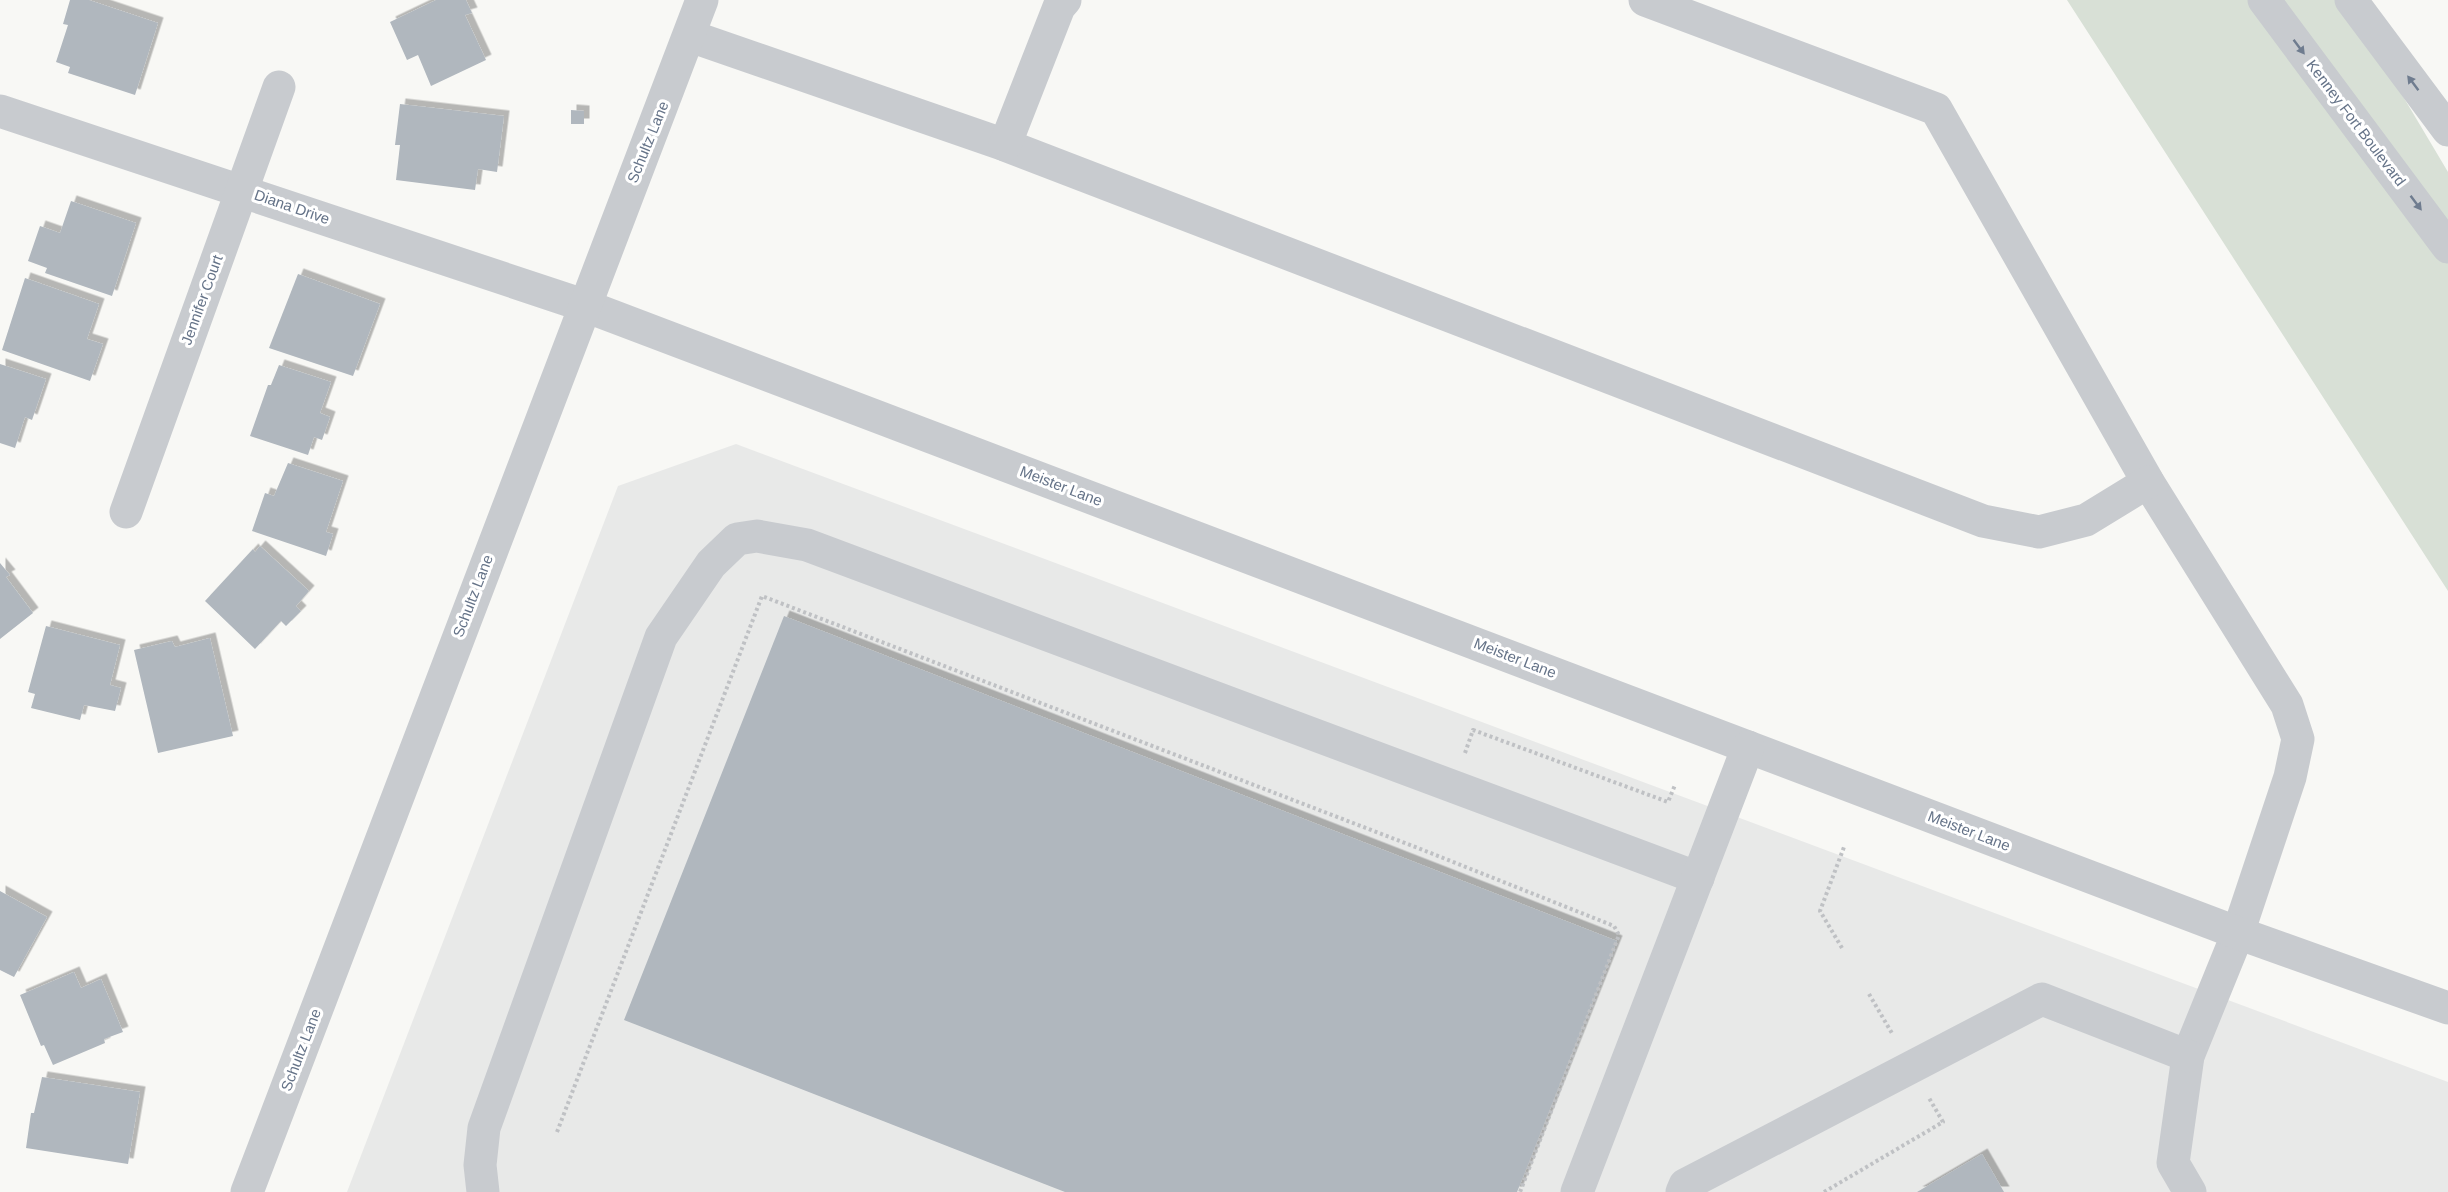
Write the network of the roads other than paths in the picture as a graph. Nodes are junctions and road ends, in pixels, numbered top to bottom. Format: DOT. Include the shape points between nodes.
graph roads {
  1 [pos="702,0"];
  2 [pos="1065,0"];
  3 [pos="1645,0"];
  4 [pos="2265,0"];
  5 [pos="2351,0"];
  6 [pos="690,36"];
  7 [pos="279,87"];
  8 [pos="0,111"];
  9 [pos="2448,130"];
  10 [pos="1005,145"];
  11 [pos="242,190"];
  12 [pos="2448,247"];
  13 [pos="584,305"];
  14 [pos="2148,482"];
  15 [pos="126,512"];
  16 [pos="1748,747"];
  17 [pos="1698,878"];
  18 [pos="2238,933"];
  19 [pos="2448,1008"];
  20 [pos="2188,1056"];
  21 [pos="247,1192"];
  22 [pos="483,1192"];
  23 [pos="1577,1192"];
  24 [pos="1682,1192"];
  25 [pos="2190,1192"];
  1 -- 6 [label="street, Schultz Lane"];
  2 -- 10 [label="street"];
  3 -- 14 [label="street" via="1936,109"];
  4 -- 12 [label="street, Kenney Fort Boulevard, one-way"];
  9 -- 5 [label="street, one-way"];
  6 -- 10 [label="street"];
  6 -- 13 [label="street, Schultz Lane"];
  7 -- 11 [label="street, Jennifer Court"];
  8 -- 11 [label="street, Diana Drive"];
  10 -- 14 [label="street" via="1983,521 2039,532 2086,520"];
  11 -- 13 [label="street, Diana Drive"];
  11 -- 15 [label="street, Jennifer Court"];
  13 -- 16 [label="street, Meister Lane"];
  13 -- 21 [label="street, Schultz Lane"];
  14 -- 18 [label="street" via="2287,705 2298,739 2290,777"];
  16 -- 17 [label="street"];
  16 -- 18 [label="street, Meister Lane"];
  17 -- 22 [label="street" via="807,545 757,536 737,539 711,564 661,637 484,1128 480,1166"];
  17 -- 23 [label="street"];
  18 -- 19 [label="street, Meister Lane"];
  18 -- 20 [label="street"];
  20 -- 24 [label="street" via="2042,999 1684,1185"];
  20 -- 25 [label="street" via="2173,1163"];
}
